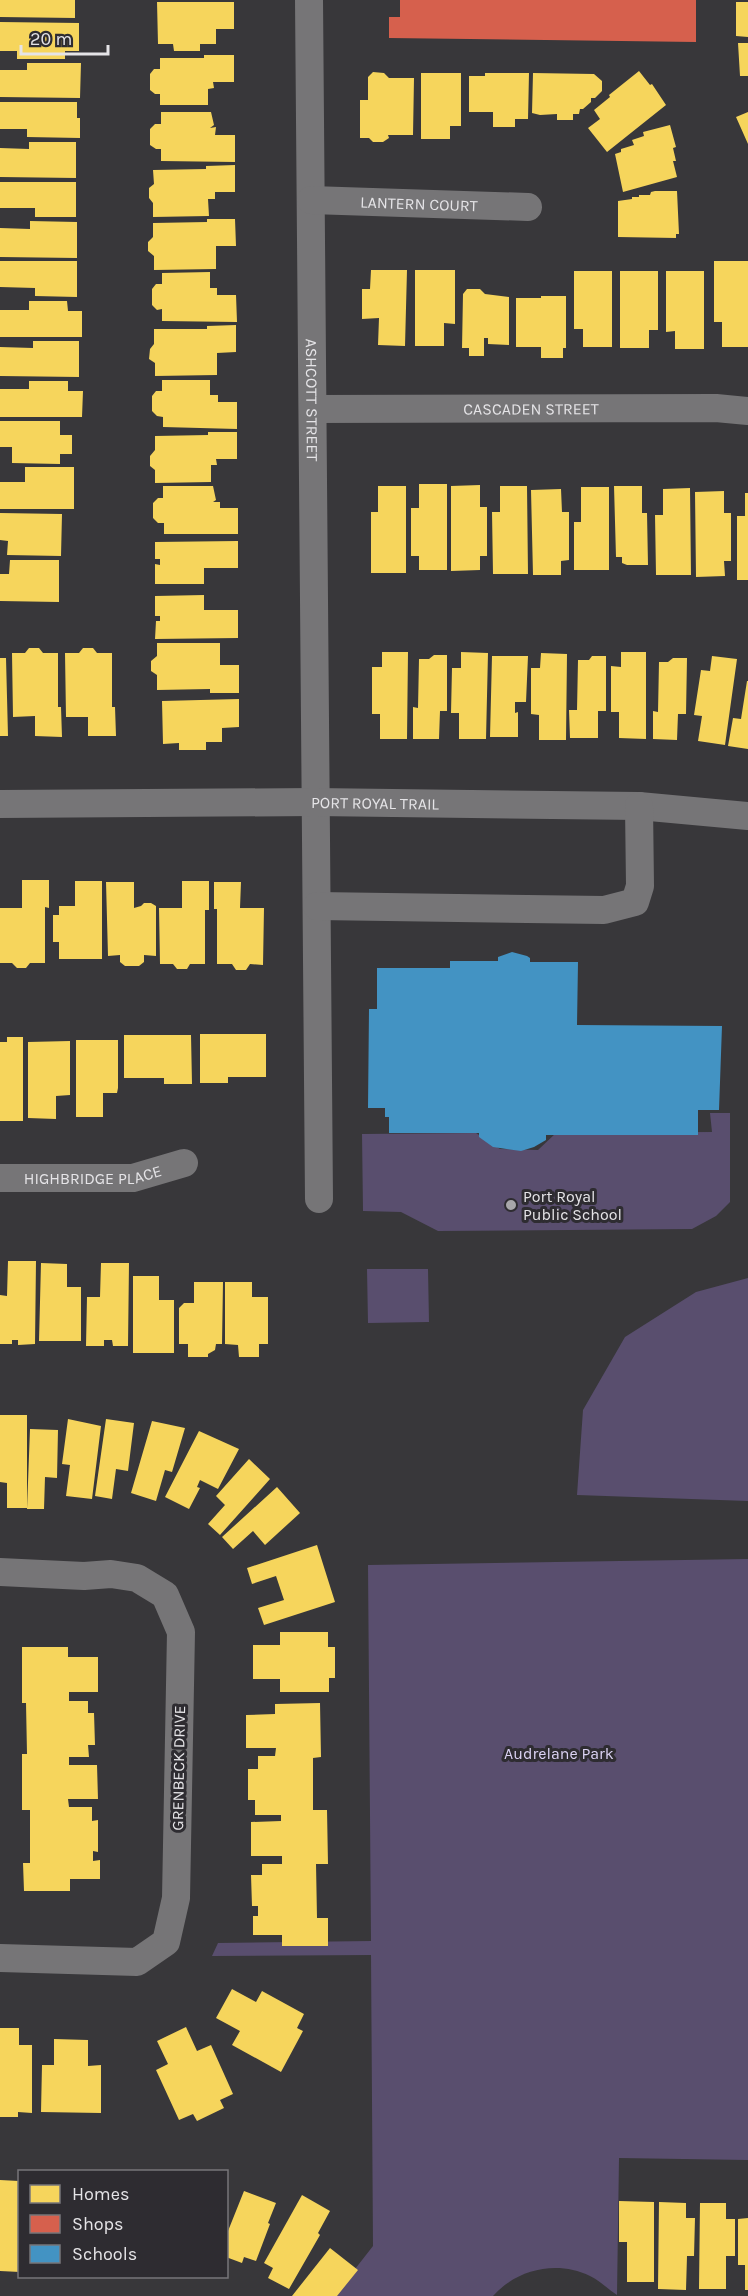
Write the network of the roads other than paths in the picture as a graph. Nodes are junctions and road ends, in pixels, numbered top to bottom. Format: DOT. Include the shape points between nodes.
graph roads {
  1 [pos="309,0"];
  2 [pos="311,200"];
  3 [pos="528,207"];
  4 [pos="313,409"];
  5 [pos="748,411"];
  6 [pos="315,802"];
  7 [pos="0,804"];
  8 [pos="639,806"];
  9 [pos="748,816"];
  10 [pos="317,906"];
  11 [pos="184,1163"];
  12 [pos="0,1178"];
  13 [pos="319,1199"];
  14 [pos="0,1572"];
  15 [pos="0,1958"];
  1 -- 2 [label="street, ASHCOTT STREET"];
  2 -- 3 [label="street, LANTERN COURT"];
  2 -- 4 [label="street, ASHCOTT STREET"];
  4 -- 5 [label="street, CASCADEN STREET"];
  4 -- 6 [label="street, ASHCOTT STREET"];
  6 -- 7 [label="street, PORT ROYAL TRAIL"];
  6 -- 8 [label="street, PORT ROYAL TRAIL"];
  6 -- 10 [label="street, ASHCOTT STREET"];
  8 -- 9 [label="street, PORT ROYAL TRAIL"];
  8 -- 10 [label="street" via="640,886 635,902 604,910"];
  10 -- 13 [label="street, ASHCOTT STREET"];
  11 -- 12 [label="street, HIGHBRIDGE PLACE" via="133,1178"];
  14 -- 15 [label="street, GRENBECK DRIVE" via="137,1578 165,1595 181,1632 176,1898 166,1942 137,1962"];
}
